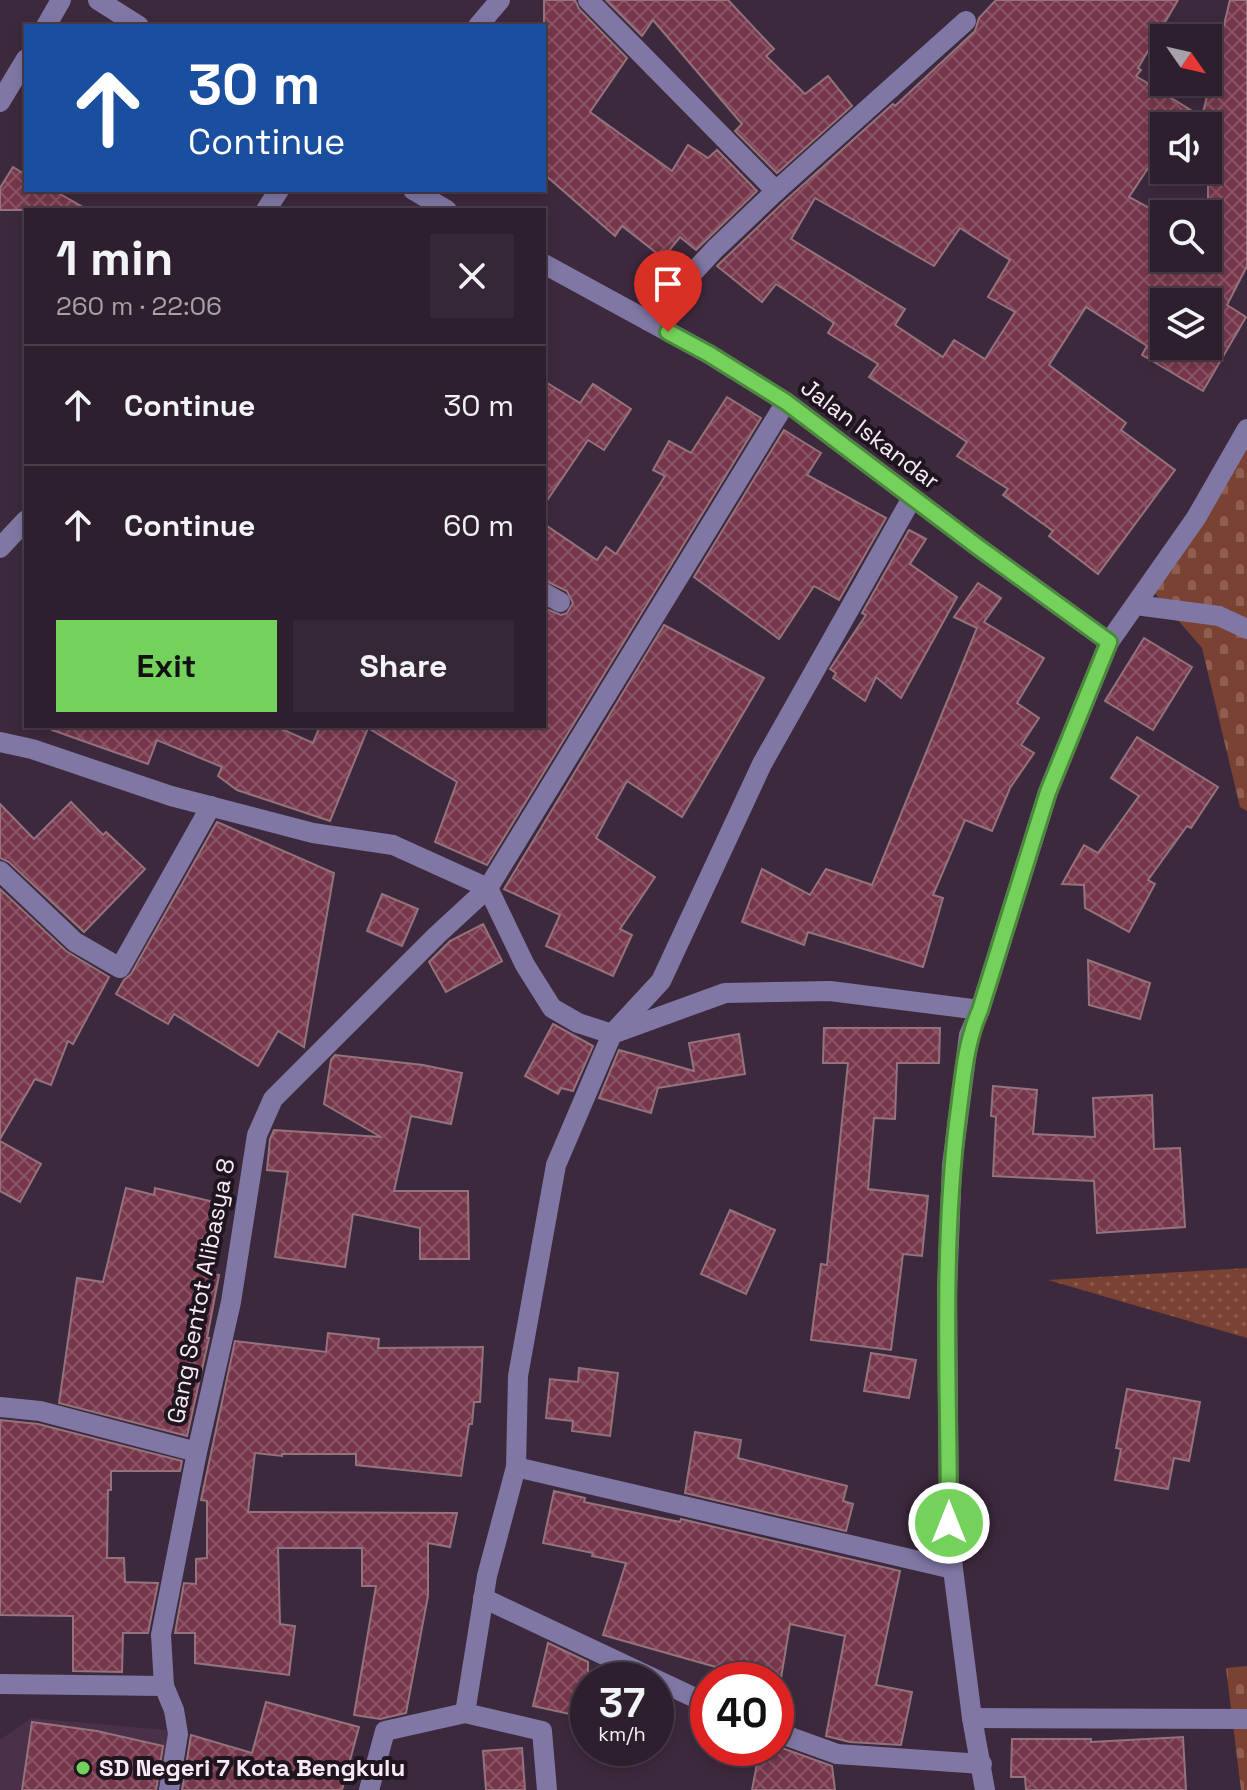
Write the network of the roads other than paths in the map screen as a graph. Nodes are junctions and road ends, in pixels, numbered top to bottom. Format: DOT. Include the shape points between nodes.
graph roads {
  1 [pos="61,0"];
  2 [pos="98,0"];
  3 [pos="500,0"];
  4 [pos="588,0"];
  5 [pos="966,21"];
  6 [pos="47,24"];
  7 [pos="136,24"];
  8 [pos="480,24"];
  9 [pos="24,62"];
  10 [pos="0,102"];
  11 [pos="776,191"];
  12 [pos="416,192"];
  13 [pos="444,208"];
  14 [pos="546,265"];
  15 [pos="648,321"];
  16 [pos="786,402"];
  17 [pos="1247,429"];
  18 [pos="912,498"];
  19 [pos="24,522"];
  20 [pos="0,548"];
  21 [pos="1136,605"];
  22 [pos="1247,629"];
  23 [pos="1109,642"];
  24 [pos="0,742"];
  25 [pos="211,806"];
  26 [pos="0,871"];
  27 [pos="488,888"];
  28 [pos="980,1010"];
  29 [pos="612,1034"];
  30 [pos="0,1407"];
  31 [pos="197,1452"];
  32 [pos="516,1467"];
  33 [pos="953,1569"];
  34 [pos="483,1598"];
  35 [pos="0,1684"];
  36 [pos="164,1686"];
  37 [pos="690,1696"];
  38 [pos="465,1713"];
  39 [pos="972,1718"];
  40 [pos="1247,1719"];
  41 [pos="794,1738"];
  42 [pos="982,1764"];
  43 [pos="169,1790"];
  44 [pos="369,1790"];
  45 [pos="547,1790"];
  46 [pos="985,1790"];
  1 -- 6 [label="street"];
  2 -- 7 [label="street"];
  3 -- 8 [label="street"];
  4 -- 11 [label="street"];
  5 -- 11 [label="street"];
  9 -- 10 [label="street"];
  11 -- 15 [label="street"];
  12 -- 13 [label="street"];
  14 -- 15 [label="street, Jalan Iskandar"];
  15 -- 16 [label="street, Jalan Iskandar"];
  16 -- 18 [label="street, Jalan Iskandar"];
  16 -- 27 [label="street, Gang Sentot Alibasya 8"];
  17 -- 21 [label="street" via="1196,518"];
  18 -- 23 [label="street, Jalan Iskandar"];
  18 -- 29 [label="street" via="762,764 661,981"];
  19 -- 20 [label="street"];
  21 -- 22 [label="street" via="1219,616"];
  21 -- 23 [label="street"];
  23 -- 28 [label="street" via="1048,792"];
  24 -- 25 [label="street"];
  25 -- 26 [label="street" via="120,968 75,942"];
  25 -- 27 [label="street" via="313,833 393,845"];
  27 -- 29 [label="street" via="552,1008"];
  27 -- 31 [label="street, Gang Sentot Alibasya 8" via="306,1065 265,1113"];
  28 -- 29 [label="street" via="830,991 725,993"];
  28 -- 33 [label="street" via="969,1035 952,1165 947,1291"];
  29 -- 32 [label="street" via="556,1165 518,1376"];
  30 -- 31 [label="street" via="40,1411"];
  31 -- 36 [label="street, Gang Sentot Alibasya 8" via="161,1635"];
  32 -- 33 [label="street"];
  32 -- 34 [label="street"];
  33 -- 39 [label="street"];
  34 -- 37 [label="street"];
  34 -- 38 [label="street"];
  35 -- 36 [label="street"];
  36 -- 43 [label="street, Gang Sentot Alibasya 8" via="178,1734"];
  38 -- 44 [label="street" via="385,1731"];
  38 -- 45 [label="street" via="542,1731"];
  39 -- 40 [label="street"];
  39 -- 42 [label="street"];
  41 -- 42 [label="street" via="837,1754"];
  42 -- 46 [label="street"];
}
